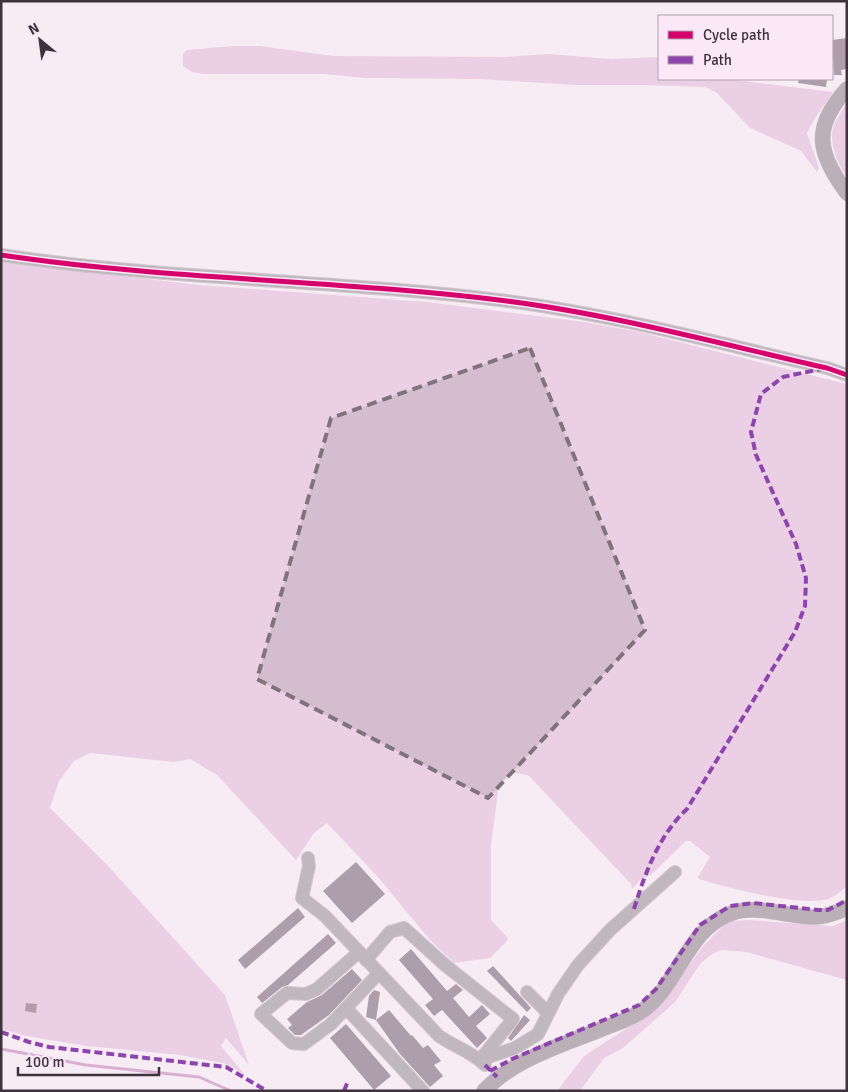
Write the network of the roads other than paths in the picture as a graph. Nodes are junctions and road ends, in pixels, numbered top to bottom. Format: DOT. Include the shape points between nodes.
graph roads {
  1 [pos="845,90"];
  2 [pos="847,193"];
  3 [pos="1,255"];
  4 [pos="847,375"];
  5 [pos="308,858"];
  6 [pos="675,872"];
  7 [pos="847,908"];
  8 [pos="363,956"];
  9 [pos="379,973"];
  10 [pos="527,992"];
  11 [pos="346,1008"];
  12 [pos="548,1013"];
  13 [pos="483,1063"];
  14 [pos="423,1091"];
  15 [pos="484,1091"];
  1 -- 2 [label="main road" via="825,118 821,136 827,160"];
  3 -- 4 [label="lane" via="507,302 630,323"];
  5 -- 8 [label="lane" via="302,898"];
  6 -- 12 [label="lane" via="610,930 578,965"];
  7 -- 15 [label="main road" via="830,916 757,910 734,912 717,920 702,930 663,991 644,1010 528,1059 497,1077"];
  8 -- 9 [label="lane"];
  8 -- 11 [label="lane" via="317,989 306,994 288,993 261,1014 292,1043 304,1044"];
  8 -- 13 [label="lane" via="390,932 404,928 513,1019"];
  9 -- 11 [label="lane"];
  9 -- 13 [label="lane" via="439,1036"];
  10 -- 12 [label="lane"];
  11 -- 14 [label="lane"];
  12 -- 13 [label="lane" via="538,1034"];
}
